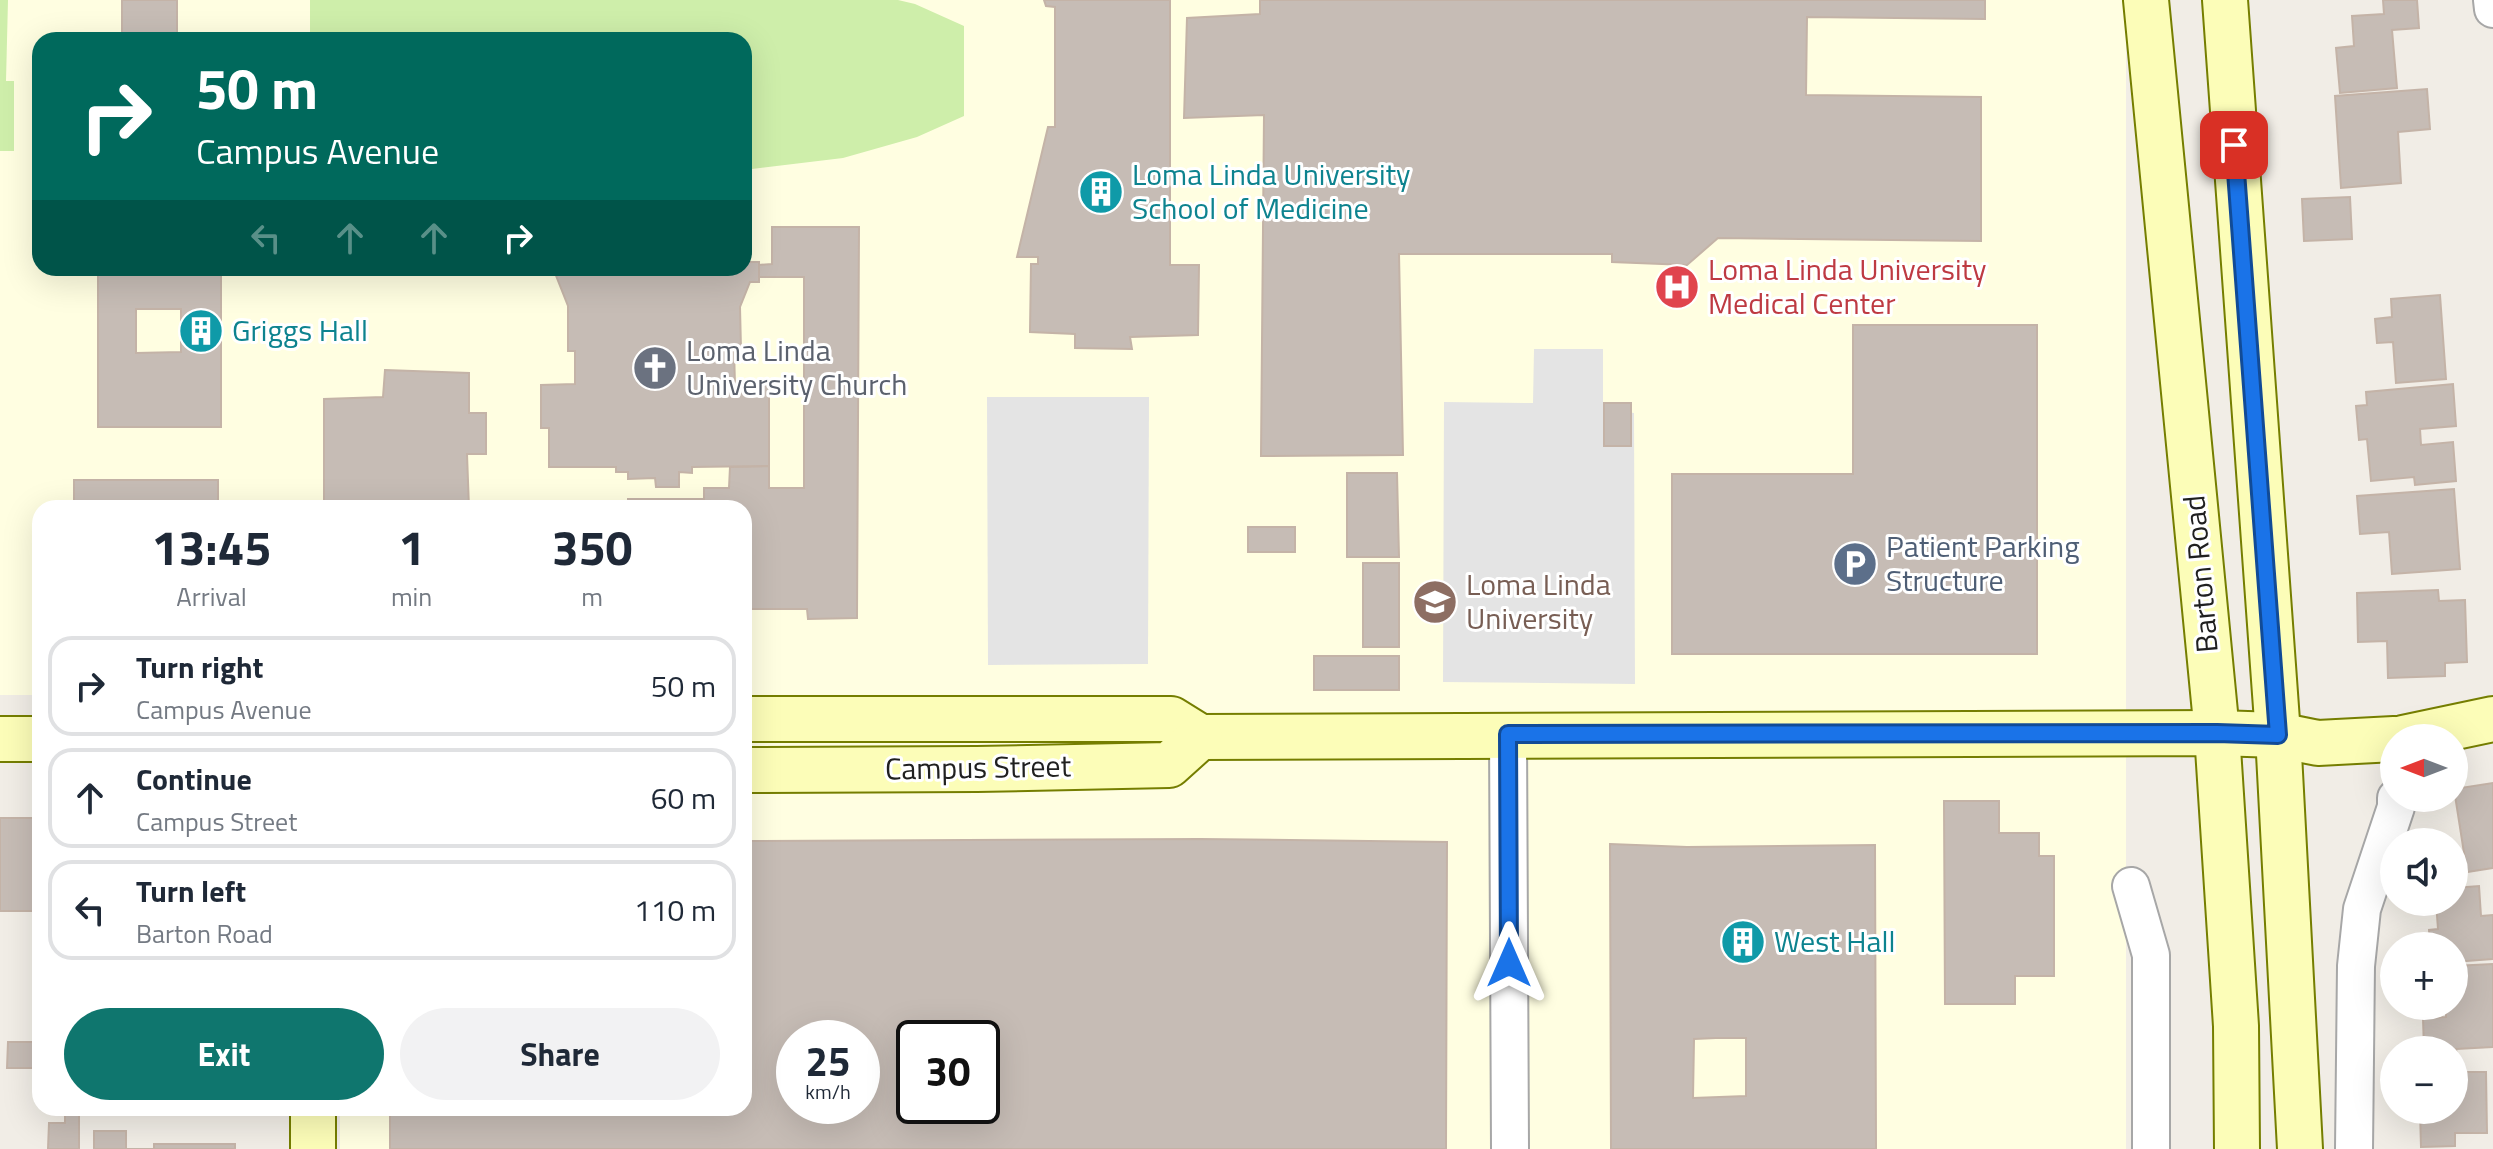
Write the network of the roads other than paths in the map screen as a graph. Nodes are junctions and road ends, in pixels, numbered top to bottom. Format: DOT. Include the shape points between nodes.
graph roads {
  1 [pos="2146,0"];
  2 [pos="2225,0"];
  3 [pos="2492,0"];
  4 [pos="2493,9"];
  5 [pos="752,719"];
  6 [pos="2493,719"];
  7 [pos="2468,724"];
  8 [pos="2217,733"];
  9 [pos="1508,734"];
  10 [pos="2278,735"];
  11 [pos="1200,737"];
  12 [pos="0,739"];
  13 [pos="32,739"];
  14 [pos="2380,740"];
  15 [pos="752,770"];
  16 [pos="2394,812"];
  17 [pos="2131,886"];
  18 [pos="313,1116"];
  19 [pos="313,1149"];
  20 [pos="1510,1149"];
  21 [pos="2151,1149"];
  22 [pos="2237,1149"];
  23 [pos="2300,1149"];
  24 [pos="2354,1149"];
  1 -- 8 [label="street, Barton Road"];
  2 -- 10 [label="street"];
  3 -- 4 [label="street"];
  5 -- 11 [label="street, Campus Street" via="1171,719"];
  6 -- 7 [label="street"];
  8 -- 9 [label="street, Campus Street"];
  8 -- 10 [label="street"];
  8 -- 22 [label="street, Barton Road" via="2236,1026"];
  9 -- 11 [label="street, Campus Street"];
  9 -- 20 [label="street"];
  10 -- 14 [label="street" via="2318,743"];
  10 -- 23 [label="street"];
  11 -- 15 [label="street, Campus Street" via="1169,765"];
  12 -- 13 [label="street"];
  16 -- 24 [label="street" via="2362,909 2356,966"];
  17 -- 21 [label="street" via="2151,955"];
  18 -- 19 [label="street"];
}
